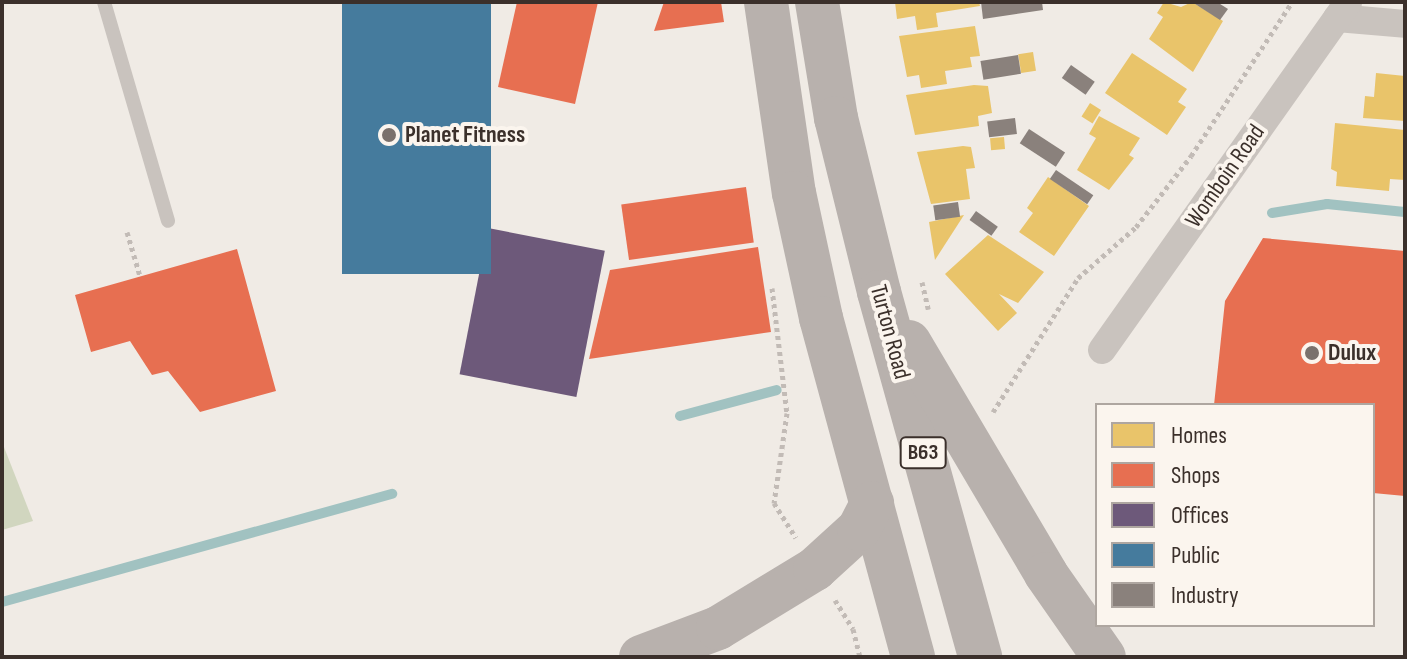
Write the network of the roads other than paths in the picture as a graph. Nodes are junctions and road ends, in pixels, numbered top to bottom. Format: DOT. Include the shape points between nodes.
graph roads {
  1 [pos="104,2"];
  2 [pos="766,2"];
  3 [pos="817,2"];
  4 [pos="1342,10"];
  5 [pos="1405,24"];
  6 [pos="168,221"];
  7 [pos="879,292"];
  8 [pos="1102,350"];
  9 [pos="872,503"];
  10 [pos="641,657"];
  11 [pos="913,657"];
  12 [pos="980,657"];
  13 [pos="1104,657"];
  1 -- 6 [label="lane"];
  2 -- 9 [label="main road, B63" via="794,193"];
  3 -- 7 [label="main road, Turton Road / B63" via="836,118"];
  4 -- 5 [label="street"];
  4 -- 8 [label="street, Womboin Road"];
  7 -- 12 [label="main road, Turton Road / B63"];
  7 -- 13 [label="main road" via="1046,574"];
  9 -- 10 [label="main road" via="859,529 815,569 718,628"];
  9 -- 11 [label="main road, B63"];
}
